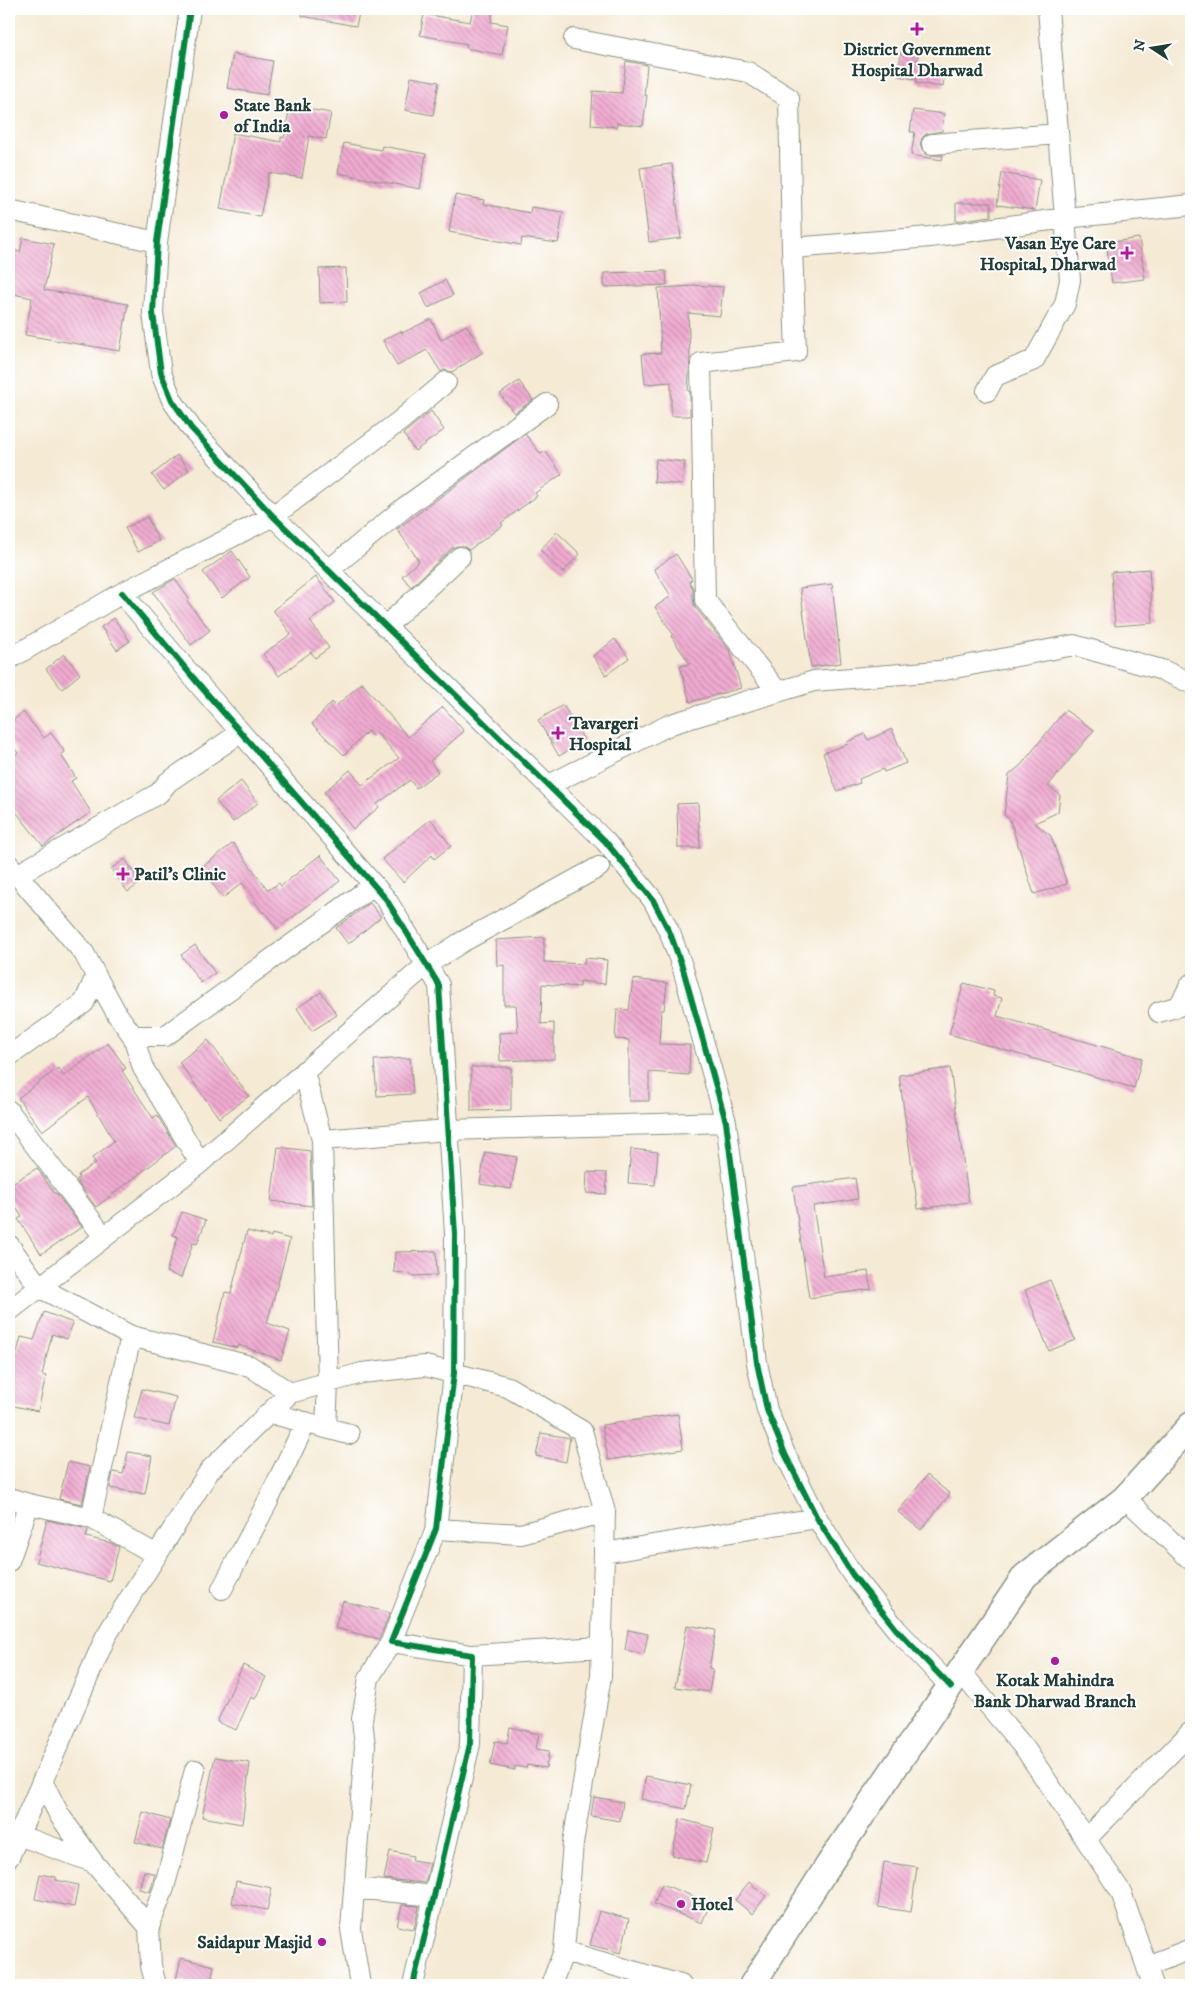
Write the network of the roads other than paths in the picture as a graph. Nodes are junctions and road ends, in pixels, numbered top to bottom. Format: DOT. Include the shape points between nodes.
graph roads {
  1 [pos="190,9"];
  2 [pos="1048,9"];
  3 [pos="574,39"];
  4 [pos="1058,134"];
  5 [pos="932,144"];
  6 [pos="1191,205"];
  7 [pos="9,210"];
  8 [pos="1065,218"];
  9 [pos="158,242"];
  10 [pos="792,248"];
  11 [pos="446,382"];
  12 [pos="987,391"];
  13 [pos="547,404"];
  14 [pos="273,516"];
  15 [pos="460,558"];
  16 [pos="330,569"];
  17 [pos="122,593"];
  18 [pos="385,626"];
  19 [pos="9,659"];
  20 [pos="1191,683"];
  21 [pos="778,692"];
  22 [pos="240,733"];
  23 [pos="549,786"];
  24 [pos="599,867"];
  25 [pos="13,870"];
  26 [pos="374,884"];
  27 [pos="426,965"];
  28 [pos="96,976"];
  29 [pos="1191,984"];
  30 [pos="1160,1012"];
  31 [pos="132,1036"];
  32 [pos="9,1056"];
  33 [pos="304,1071"];
  34 [pos="9,1111"];
  35 [pos="726,1122"];
  36 [pos="448,1130"];
  37 [pos="322,1140"];
  38 [pos="200,1163"];
  39 [pos="104,1237"];
  40 [pos="9,1245"];
  41 [pos="39,1287"];
  42 [pos="9,1311"];
  43 [pos="131,1336"];
  44 [pos="454,1374"];
  45 [pos="328,1383"];
  46 [pos="290,1394"];
  47 [pos="270,1413"];
  48 [pos="306,1422"];
  49 [pos="1191,1425"];
  50 [pos="326,1428"];
  51 [pos="349,1434"];
  52 [pos="9,1498"];
  53 [pos="1124,1498"];
  54 [pos="28,1504"];
  55 [pos="605,1512"];
  56 [pos="91,1518"];
  57 [pos="817,1518"];
  58 [pos="436,1529"];
  59 [pos="604,1553"];
  60 [pos="156,1555"];
  61 [pos="1191,1560"];
  62 [pos="9,1561"];
  63 [pos="222,1589"];
  64 [pos="391,1642"];
  65 [pos="601,1647"];
  66 [pos="472,1655"];
  67 [pos="956,1679"];
  68 [pos="1191,1732"];
  69 [pos="195,1770"];
  70 [pos="42,1781"];
  71 [pos="18,1835"];
  72 [pos="1086,1839"];
  73 [pos="9,1857"];
  74 [pos="93,1862"];
  75 [pos="354,1888"];
  76 [pos="434,1896"];
  77 [pos="149,1927"];
  78 [pos="1191,1949"];
  79 [pos="564,1951"];
  80 [pos="1147,1966"];
  81 [pos="156,1985"];
  82 [pos="360,1985"];
  83 [pos="413,1985"];
  84 [pos="551,1985"];
  85 [pos="681,1985"];
  86 [pos="752,1985"];
  87 [pos="1154,1985"];
  1 -- 9 [label="street"];
  2 -- 4 [label="street"];
  3 -- 10 [label="street" via="748,72 789,98"];
  4 -- 5 [label="street"];
  4 -- 8 [label="street"];
  6 -- 8 [label="street"];
  7 -- 9 [label="street"];
  8 -- 10 [label="street" via="930,237"];
  8 -- 12 [label="street" via="1070,280 1065,304 1034,360 995,376"];
  9 -- 14 [label="street" via="153,314 161,373 172,400 191,428"];
  10 -- 21 [label="street" via="796,352 701,363 705,600"];
  11 -- 14 [label="street"];
  13 -- 16 [label="street" via="405,507"];
  14 -- 16 [label="street"];
  14 -- 17 [label="street"];
  15 -- 18 [label="street"];
  16 -- 18 [label="street"];
  17 -- 19 [label="street"];
  17 -- 22 [label="street"];
  18 -- 23 [label="street"];
  20 -- 21 [label="street" via="1162,670 1074,645 939,671 814,681"];
  21 -- 23 [label="street" via="671,724"];
  22 -- 25 [label="street" via="168,782 159,793"];
  22 -- 26 [label="street"];
  23 -- 35 [label="street" via="605,841 653,900 683,969"];
  24 -- 27 [label="street"];
  25 -- 28 [label="street" via="84,953"];
  26 -- 27 [label="street"];
  26 -- 31 [label="street" via="165,1036"];
  27 -- 33 [label="street"];
  27 -- 36 [label="street" via="439,985"];
  28 -- 31 [label="street"];
  28 -- 32 [label="street" via="84,1003"];
  29 -- 30 [label="street" via="1179,1006"];
  31 -- 38 [label="street" via="143,1068"];
  33 -- 37 [label="street"];
  33 -- 38 [label="street"];
  34 -- 39 [label="street"];
  35 -- 36 [label="street"];
  35 -- 57 [label="street" via="757,1363 767,1410"];
  36 -- 37 [label="street"];
  36 -- 44 [label="street" via="455,1234"];
  37 -- 45 [label="street"];
  38 -- 39 [label="street"];
  39 -- 41 [label="street"];
  40 -- 41 [label="street"];
  41 -- 42 [label="street"];
  41 -- 43 [label="street"];
  43 -- 46 [label="street" via="250,1366"];
  43 -- 56 [label="street"];
  44 -- 45 [label="street" via="426,1366 362,1373"];
  44 -- 55 [label="street" via="508,1387 582,1431"];
  44 -- 58 [label="street"];
  45 -- 46 [label="street"];
  45 -- 50 [label="street"];
  46 -- 47 [label="street"];
  47 -- 48 [label="street"];
  47 -- 60 [label="street" via="210,1470"];
  48 -- 50 [label="street"];
  48 -- 63 [label="street"];
  49 -- 53 [label="main road"];
  50 -- 51 [label="street"];
  52 -- 54 [label="street"];
  53 -- 61 [label="street"];
  53 -- 67 [label="main road" via="1025,1576"];
  54 -- 56 [label="street"];
  54 -- 62 [label="street"];
  55 -- 58 [label="street" via="522,1534"];
  55 -- 59 [label="street"];
  56 -- 60 [label="street"];
  57 -- 59 [label="street"];
  57 -- 67 [label="street" via="852,1574 897,1630"];
  58 -- 64 [label="street"];
  59 -- 65 [label="street"];
  60 -- 70 [label="street" via="106,1636"];
  64 -- 66 [label="street"];
  64 -- 75 [label="street" via="369,1678 362,1719 365,1746"];
  65 -- 66 [label="street"];
  65 -- 79 [label="street" via="601,1676 573,1843"];
  66 -- 76 [label="street" via="470,1744"];
  67 -- 72 [label="street" via="1026,1750"];
  67 -- 86 [label="main road" via="829,1864"];
  68 -- 72 [label="street"];
  69 -- 77 [label="street" via="164,1888"];
  70 -- 71 [label="street"];
  70 -- 74 [label="street" via="60,1816"];
  71 -- 73 [label="street"];
  71 -- 74 [label="street"];
  72 -- 80 [label="street" via="1121,1892"];
  74 -- 77 [label="street"];
  75 -- 76 [label="street"];
  75 -- 82 [label="street" via="351,1929"];
  76 -- 83 [label="street"];
  77 -- 81 [label="street" via="151,1966"];
  78 -- 80 [label="street"];
  79 -- 84 [label="street"];
  79 -- 85 [label="street"];
  80 -- 87 [label="street"];
}
